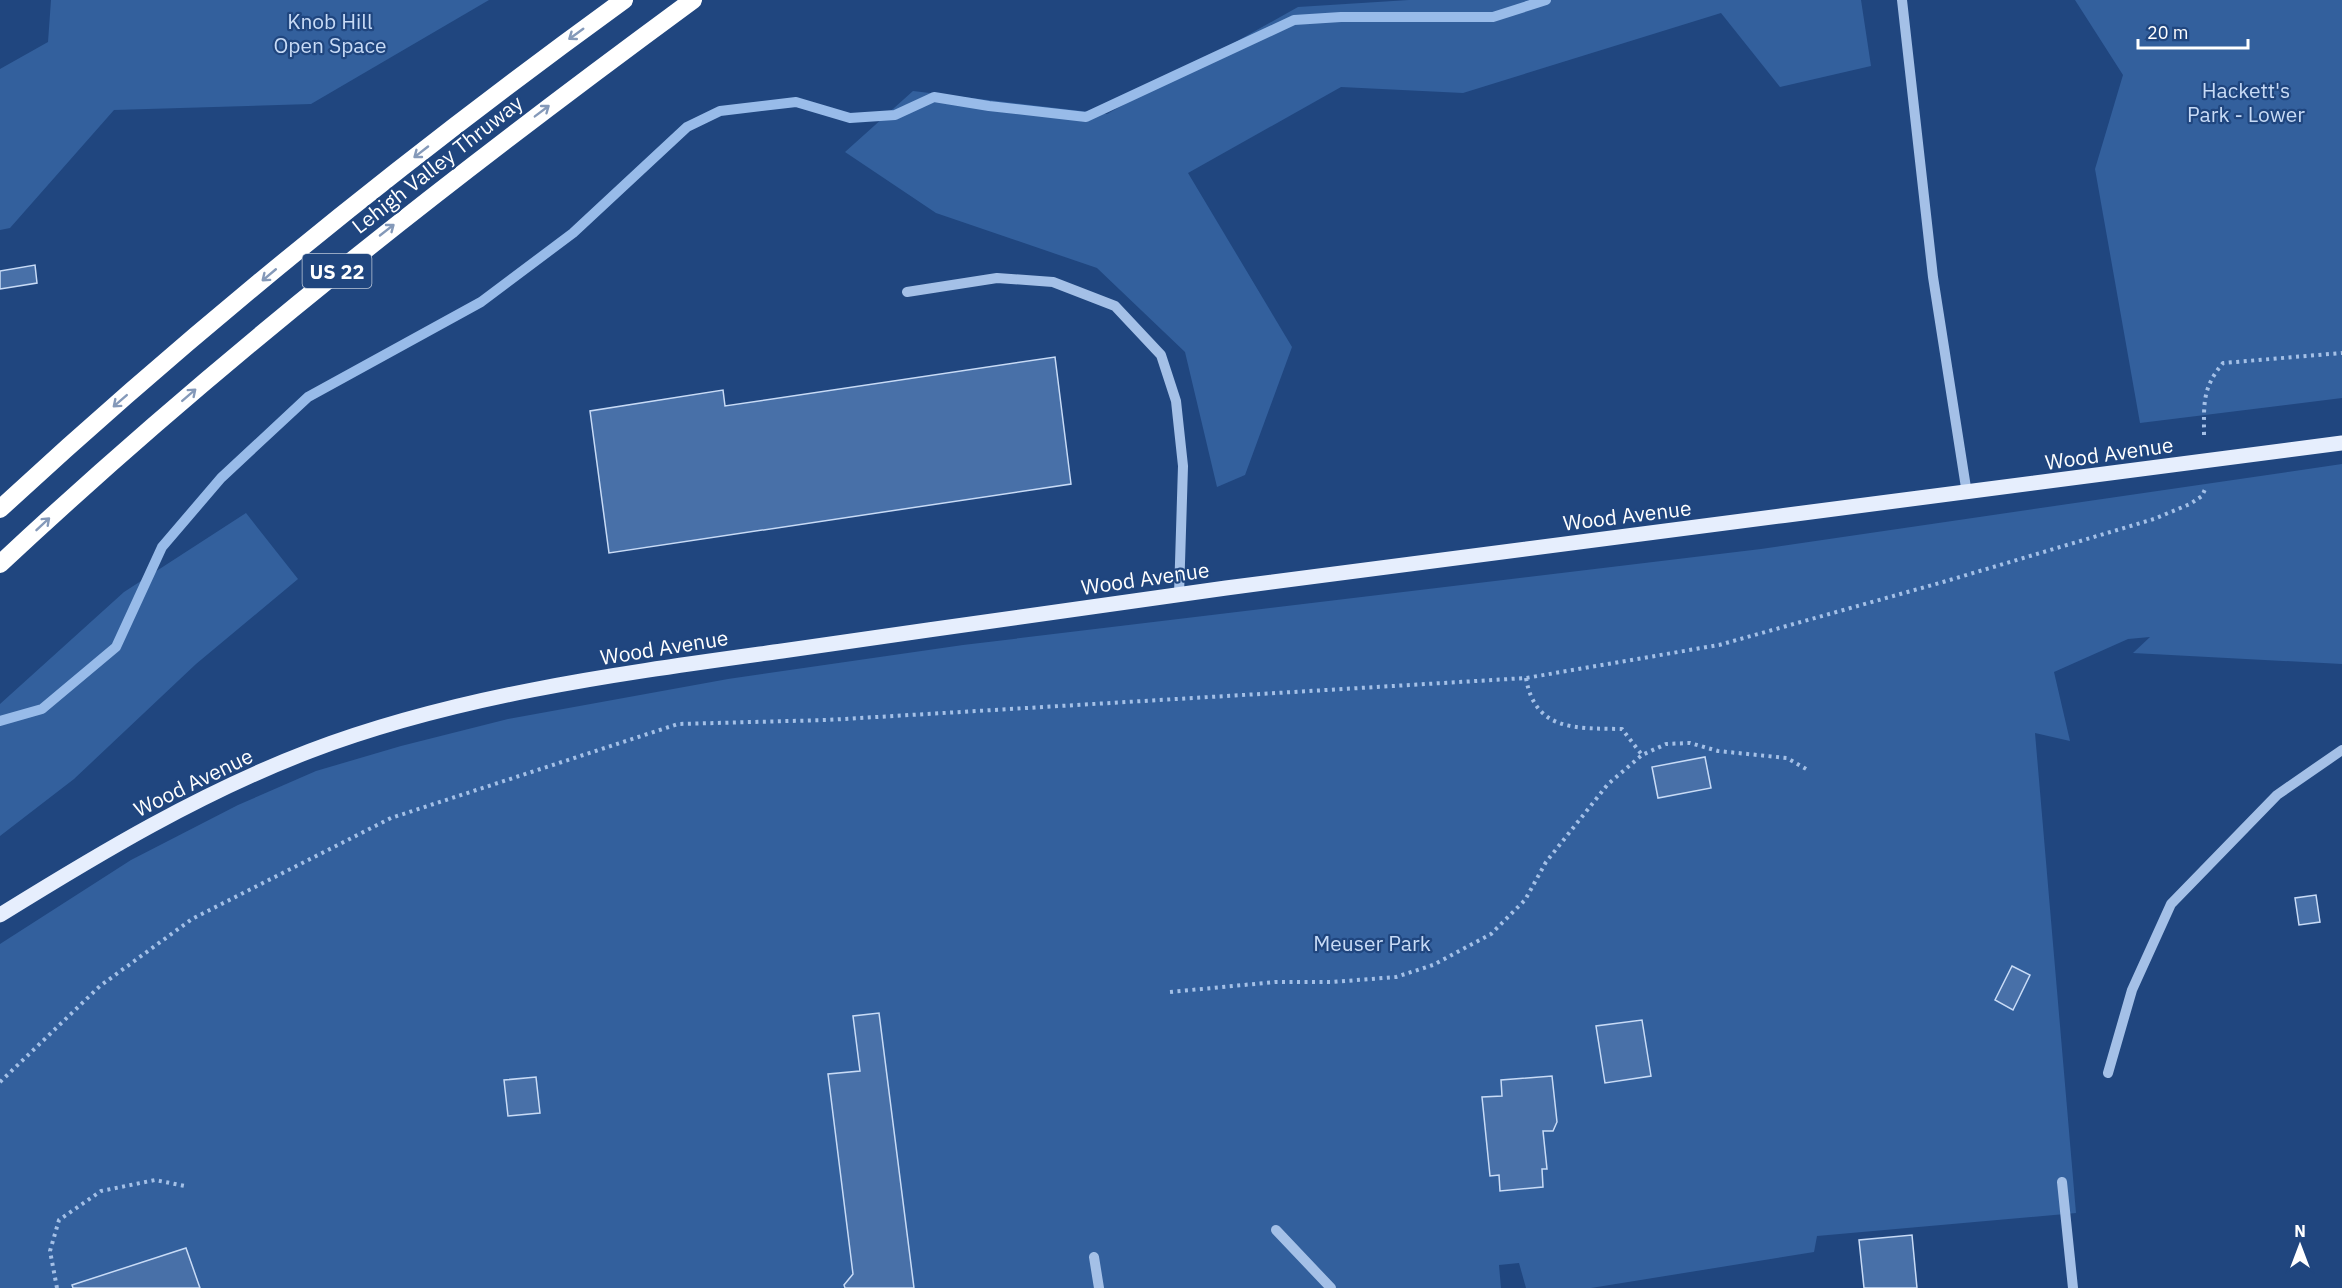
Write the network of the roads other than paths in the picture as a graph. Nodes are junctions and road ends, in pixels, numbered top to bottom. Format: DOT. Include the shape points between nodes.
graph roads {
  1 [pos="624,0"];
  2 [pos="693,0"];
  3 [pos="1902,0"];
  4 [pos="907,292"];
  5 [pos="2342,443"];
  6 [pos="1966,494"];
  7 [pos="0,509"];
  8 [pos="0,564"];
  9 [pos="1179,595"];
  10 [pos="2342,750"];
  11 [pos="0,915"];
  12 [pos="2108,1073"];
  13 [pos="2061,1182"];
  14 [pos="1276,1230"];
  15 [pos="1094,1257"];
  16 [pos="1099,1288"];
  17 [pos="1331,1288"];
  18 [pos="2073,1288"];
  1 -- 7 [label="highway, Lehigh Valley Thruway / US 22, one-way" via="357,201 79,436"];
  8 -- 2 [label="highway, Lehigh Valley Thruway / US 22, one-way" via="229,360 382,234"];
  3 -- 6 [label="street" via="1933,277"];
  4 -- 9 [label="street" via="997,278 1053,282 1115,306 1161,355 1176,401 1183,466"];
  5 -- 6 [label="main road, Wood Avenue"];
  6 -- 9 [label="main road, Wood Avenue"];
  9 -- 11 [label="main road, Wood Avenue" via="572,683 450,708 304,754 188,805"];
  10 -- 12 [label="street" via="2277,795 2171,904 2132,990"];
  13 -- 18 [label="street"];
  14 -- 17 [label="street"];
  15 -- 16 [label="street"];
}
